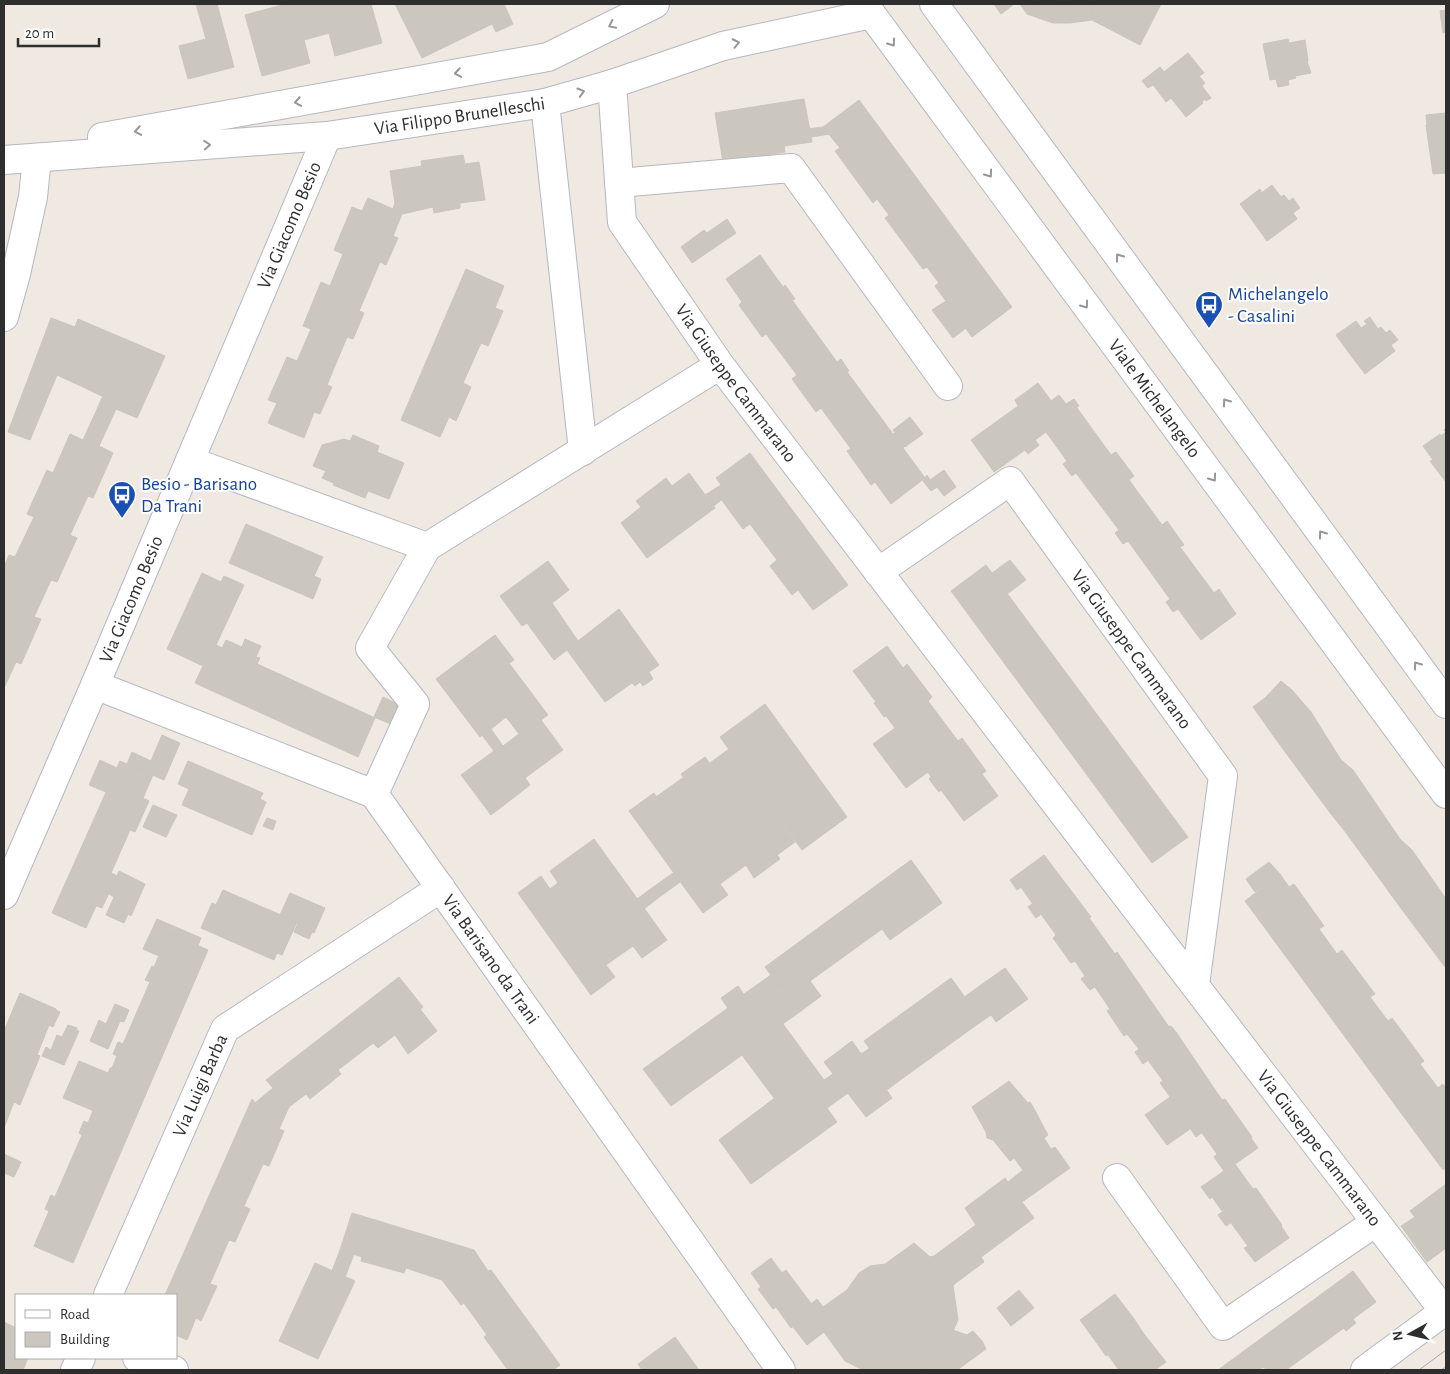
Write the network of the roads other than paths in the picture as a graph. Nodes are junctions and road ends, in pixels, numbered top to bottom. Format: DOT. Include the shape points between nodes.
graph roads {
  1 [pos="655,4"];
  2 [pos="934,4"];
  3 [pos="867,9"];
  4 [pos="612,84"];
  5 [pos="545,103"];
  6 [pos="327,136"];
  7 [pos="36,158"];
  8 [pos="4,160"];
  9 [pos="618,183"];
  10 [pos="4,317"];
  11 [pos="720,365"];
  12 [pos="948,386"];
  13 [pos="583,450"];
  14 [pos="190,461"];
  15 [pos="428,547"];
  16 [pos="878,572"];
  17 [pos="95,685"];
  18 [pos="1446,704"];
  19 [pos="1443,782"];
  20 [pos="374,794"];
  21 [pos="441,888"];
  22 [pos="4,895"];
  23 [pos="1195,985"];
  24 [pos="1117,1178"];
  25 [pos="1376,1222"];
  26 [pos="108,1294"];
  27 [pos="1445,1311"];
  28 [pos="140,1359"];
  29 [pos="174,1370"];
  30 [pos="781,1370"];
  31 [pos="1365,1370"];
  1 -- 7 [label="street, Via Filippo Brunelleschi, one-way" via="548,57 76,142"];
  18 -- 2 [label="street, one-way"];
  4 -- 3 [label="street, Via Filippo Brunelleschi, one-way" via="722,46"];
  3 -- 19 [label="street, Viale Michelangelo, one-way"];
  5 -- 4 [label="street, Via Filippo Brunelleschi, one-way"];
  4 -- 9 [label="street, Via Giuseppe Cammarano"];
  5 -- 6 [label="street, Via Filippo Brunelleschi"];
  5 -- 13 [label="street"];
  7 -- 6 [label="street, Via Filippo Brunelleschi, one-way"];
  6 -- 14 [label="street, Via Giacomo Besio"];
  7 -- 8 [label="street, Via Filippo Brunelleschi"];
  7 -- 10 [label="street" via="33,197"];
  9 -- 11 [label="street, Via Giuseppe Cammarano" via="622,222"];
  9 -- 12 [label="street" via="791,168"];
  11 -- 13 [label="street"];
  11 -- 16 [label="street, Via Giuseppe Cammarano"];
  13 -- 15 [label="street"];
  14 -- 15 [label="street"];
  14 -- 17 [label="street, Via Giacomo Besio"];
  15 -- 20 [label="street" via="370,648 415,704"];
  16 -- 23 [label="street, Via Giuseppe Cammarano"];
  16 -- 23 [label="street, Via Giuseppe Cammarano" via="1010,481 1223,776"];
  17 -- 20 [label="street"];
  17 -- 22 [label="street, Via Giacomo Besio"];
  20 -- 21 [label="street, Via Barisano da Trani"];
  21 -- 26 [label="street, Via Luigi Barba" via="224,1029"];
  21 -- 30 [label="street, Via Barisano da Trani"];
  23 -- 25 [label="street, Via Giuseppe Cammarano"];
  24 -- 25 [label="street" via="1223,1326"];
  25 -- 27 [label="street, Via Giuseppe Cammarano"];
  27 -- 31 [label="street"];
  28 -- 29 [label="street"];
}
